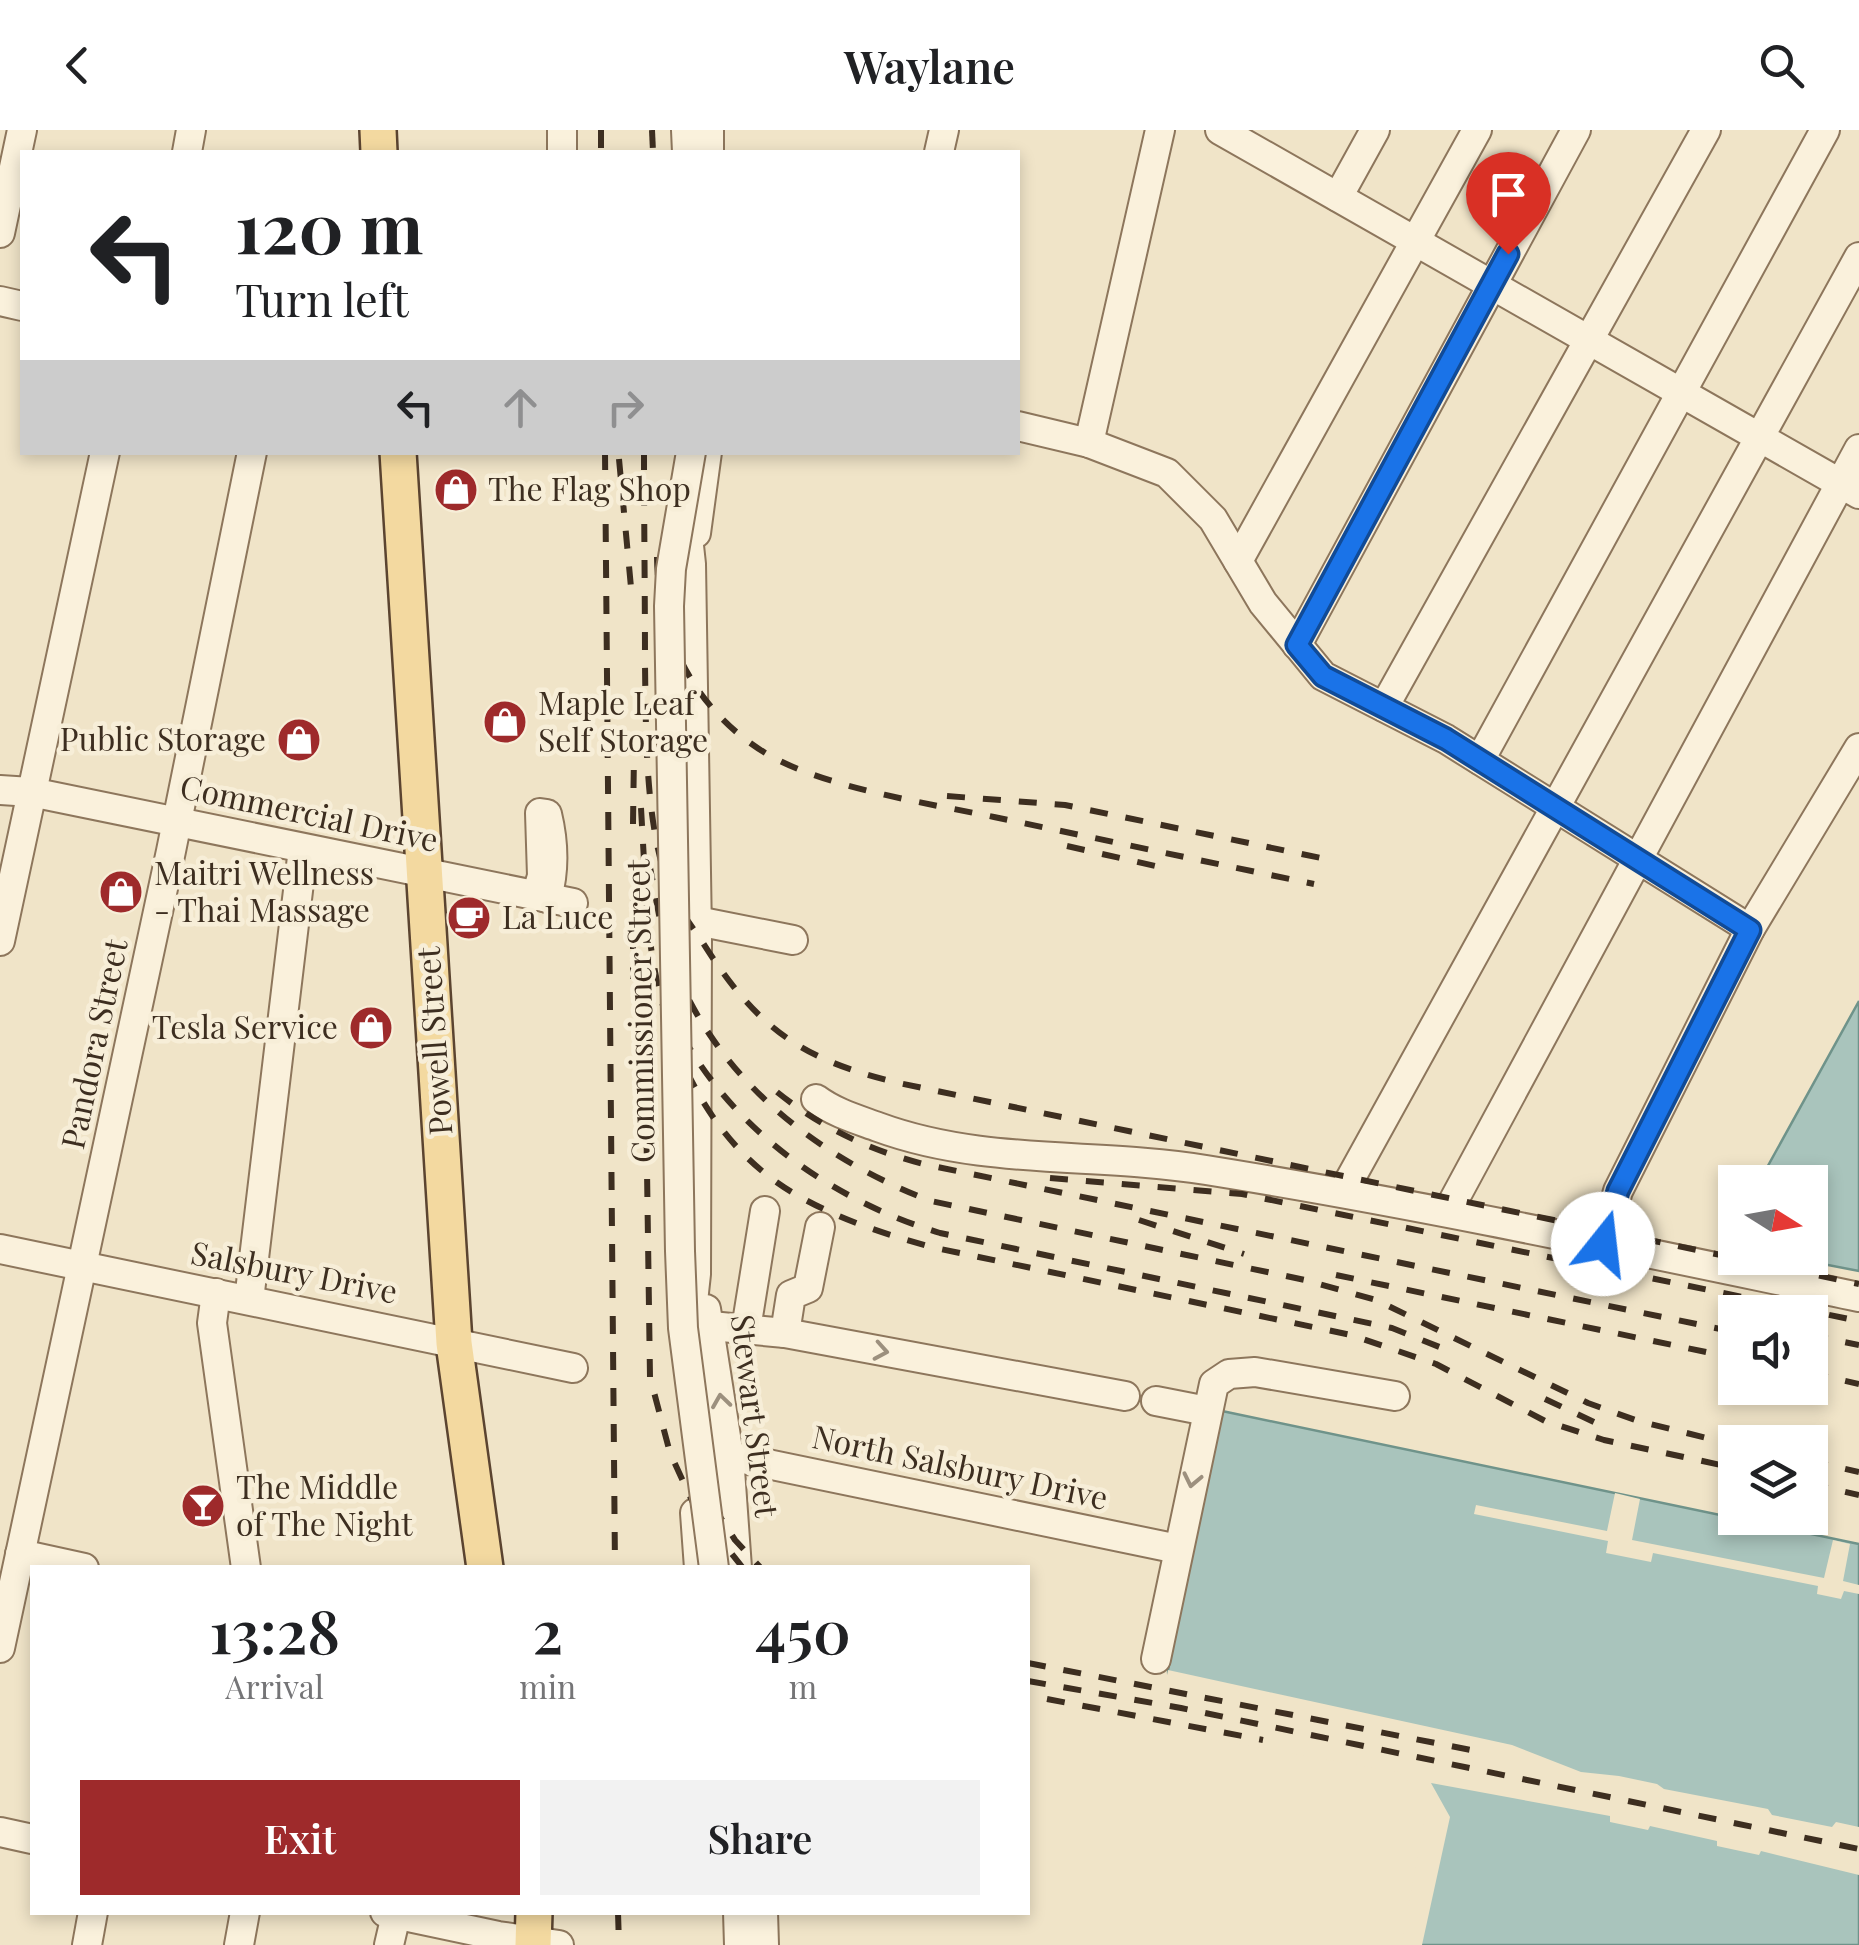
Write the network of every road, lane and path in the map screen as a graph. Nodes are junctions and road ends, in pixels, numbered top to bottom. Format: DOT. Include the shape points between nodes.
graph roads {
  1 [pos="22,130"];
  2 [pos="1160,130"];
  3 [pos="1220,130"];
  4 [pos="1375,130"];
  5 [pos="1477,130"];
  6 [pos="1576,130"];
  7 [pos="1706,130"];
  8 [pos="1825,130"];
  9 [pos="1254,138"];
  10 [pos="1338,197"];
  11 [pos="0,233"];
  12 [pos="1416,241"];
  13 [pos="1859,257"];
  14 [pos="1492,284"];
  15 [pos="1588,340"];
  16 [pos="1680,392"];
  17 [pos="1020,426"];
  18 [pos="1760,438"];
  19 [pos="1090,443"];
  20 [pos="1859,448"];
  21 [pos="104,455"];
  22 [pos="251,455"];
  23 [pos="398,455"];
  24 [pos="680,455"];
  25 [pos="691,455"];
  26 [pos="708,455"];
  27 [pos="1850,489"];
  28 [pos="1238,561"];
  29 [pos="691,564"];
  30 [pos="1297,645"];
  31 [pos="1384,707"];
  32 [pos="1859,748"];
  33 [pos="1480,760"];
  34 [pos="0,780"];
  35 [pos="0,790"];
  36 [pos="31,792"];
  37 [pos="1556,808"];
  38 [pos="177,823"];
  39 [pos="304,849"];
  40 [pos="1638,859"];
  41 [pos="424,874"];
  42 [pos="552,899"];
  43 [pos="696,921"];
  44 [pos="1750,930"];
  45 [pos="792,940"];
  46 [pos="0,941"];
  47 [pos="816,1100"];
  48 [pos="1344,1192"];
  49 [pos="765,1211"];
  50 [pos="1448,1212"];
  51 [pos="820,1227"];
  52 [pos="1603,1244"];
  53 [pos="0,1249"];
  54 [pos="84,1266"];
  55 [pos="696,1274"];
  56 [pos="216,1293"];
  57 [pos="1859,1298"];
  58 [pos="249,1300"];
  59 [pos="711,1326"];
  60 [pos="746,1329"];
  61 [pos="785,1333"];
  62 [pos="454,1342"];
  63 [pos="573,1368"];
  64 [pos="1125,1396"];
  65 [pos="1395,1396"];
  66 [pos="1156,1401"];
  67 [pos="1207,1411"];
  68 [pos="729,1456"];
  69 [pos="1178,1549"];
  70 [pos="20,1554"];
  71 [pos="70,1565"];
  72 [pos="246,1565"];
  73 [pos="486,1565"];
  74 [pos="699,1565"];
  75 [pos="714,1565"];
  76 [pos="736,1565"];
  77 [pos="0,1648"];
  78 [pos="1156,1659"];
  79 [pos="0,1832"];
  80 [pos="30,1839"];
  81 [pos="93,1915"];
  82 [pos="244,1915"];
  83 [pos="390,1915"];
  84 [pos="397,1915"];
  85 [pos="721,1915"];
  86 [pos="738,1915"];
  87 [pos="763,1915"];
  88 [pos="540,1936"];
  89 [pos="87,1945"];
  90 [pos="238,1945"];
  91 [pos="389,1945"];
  92 [pos="722,1945"];
  93 [pos="739,1945"];
  94 [pos="764,1945"];
  1 -- 11 [label="street"];
  2 -- 19 [label="street"];
  3 -- 9 [label="street"];
  4 -- 10 [label="street"];
  5 -- 12 [label="street"];
  6 -- 14 [label="street"];
  7 -- 15 [label="street"];
  8 -- 16 [label="street"];
  9 -- 10 [label="street"];
  10 -- 12 [label="street"];
  12 -- 14 [label="street"];
  12 -- 28 [label="street"];
  13 -- 18 [label="street"];
  14 -- 15 [label="street"];
  14 -- 30 [label="street"];
  15 -- 16 [label="street"];
  15 -- 31 [label="street"];
  16 -- 18 [label="street"];
  16 -- 33 [label="street"];
  17 -- 19 [label="street"];
  18 -- 27 [label="street"];
  18 -- 37 [label="street"];
  19 -- 28 [label="street" via="1167,473 1213,518"];
  20 -- 27 [label="street"];
  21 -- 36 [label="street"];
  22 -- 38 [label="street, Pandora Street"];
  23 -- 41 [label="main road, Powell Street"];
  24 -- 29 [label="street, Stewart Street"];
  25 -- 75 [label="street, Commissioner Street, bridge" via="669,606 680,1251 683,1328"];
  26 -- 29 [label="street, Stewart Street"];
  27 -- 40 [label="street"];
  28 -- 30 [label="street"];
  29 -- 43 [label="street, Stewart Street"];
  30 -- 31 [label="street" via="1323,676"];
  31 -- 33 [label="street"];
  32 -- 44 [label="street"];
  33 -- 37 [label="street"];
  34 -- 36 [label="street, Commercial Drive"];
  35 -- 36 [label="street, Commercial Drive"];
  36 -- 38 [label="street, Commercial Drive"];
  36 -- 46 [label="street"];
  37 -- 40 [label="street"];
  37 -- 48 [label="street"];
  38 -- 39 [label="street, Commercial Drive"];
  38 -- 54 [label="street, Pandora Street"];
  39 -- 41 [label="street, Commercial Drive"];
  39 -- 58 [label="street"];
  40 -- 44 [label="street"];
  40 -- 50 [label="street"];
  41 -- 42 [label="street, Commercial Drive"];
  41 -- 62 [label="main road, Powell Street"];
  43 -- 45 [label="street"];
  43 -- 55 [label="street, Stewart Street"];
  44 -- 52 [label="street" via="1618,1191"];
  47 -- 48 [label="street" via="920,1142 983,1154 1182,1166"];
  48 -- 50 [label="street"];
  49 -- 60 [label="street"];
  50 -- 52 [label="street"];
  51 -- 61 [label="street" via="808,1288 791,1295"];
  52 -- 57 [label="street"];
  53 -- 54 [label="street, Salsbury Drive"];
  54 -- 56 [label="street, Salsbury Drive"];
  54 -- 70 [label="street, Pandora Street"];
  55 -- 59 [label="street, Stewart Street"];
  55 -- 74 [label="street, Stewart Street" via="690,1333"];
  56 -- 58 [label="street, Salsbury Drive"];
  56 -- 72 [label="street" via="212,1323"];
  58 -- 62 [label="street, Salsbury Drive"];
  59 -- 60 [label="street"];
  68 -- 59 [label="street, Stewart Street, one-way"];
  60 -- 61 [label="street"];
  61 -- 64 [label="street, one-way"];
  62 -- 63 [label="street, Salsbury Drive"];
  62 -- 73 [label="main road, Powell Street"];
  65 -- 67 [label="street" via="1255,1372 1229,1374 1214,1384"];
  66 -- 67 [label="street"];
  67 -- 69 [label="street, one-way"];
  68 -- 69 [label="street, North Salsbury Drive"];
  68 -- 76 [label="street, Stewart Street"];
  69 -- 78 [label="street"];
  70 -- 71 [label="street"];
  70 -- 77 [label="street, Pandora Street"];
  79 -- 80 [label="street"];
  81 -- 89 [label="street"];
  82 -- 90 [label="street"];
  83 -- 91 [label="street"];
  84 -- 88 [label="street"];
  85 -- 92 [label="street"];
  86 -- 93 [label="street"];
  87 -- 94 [label="street"];
}
